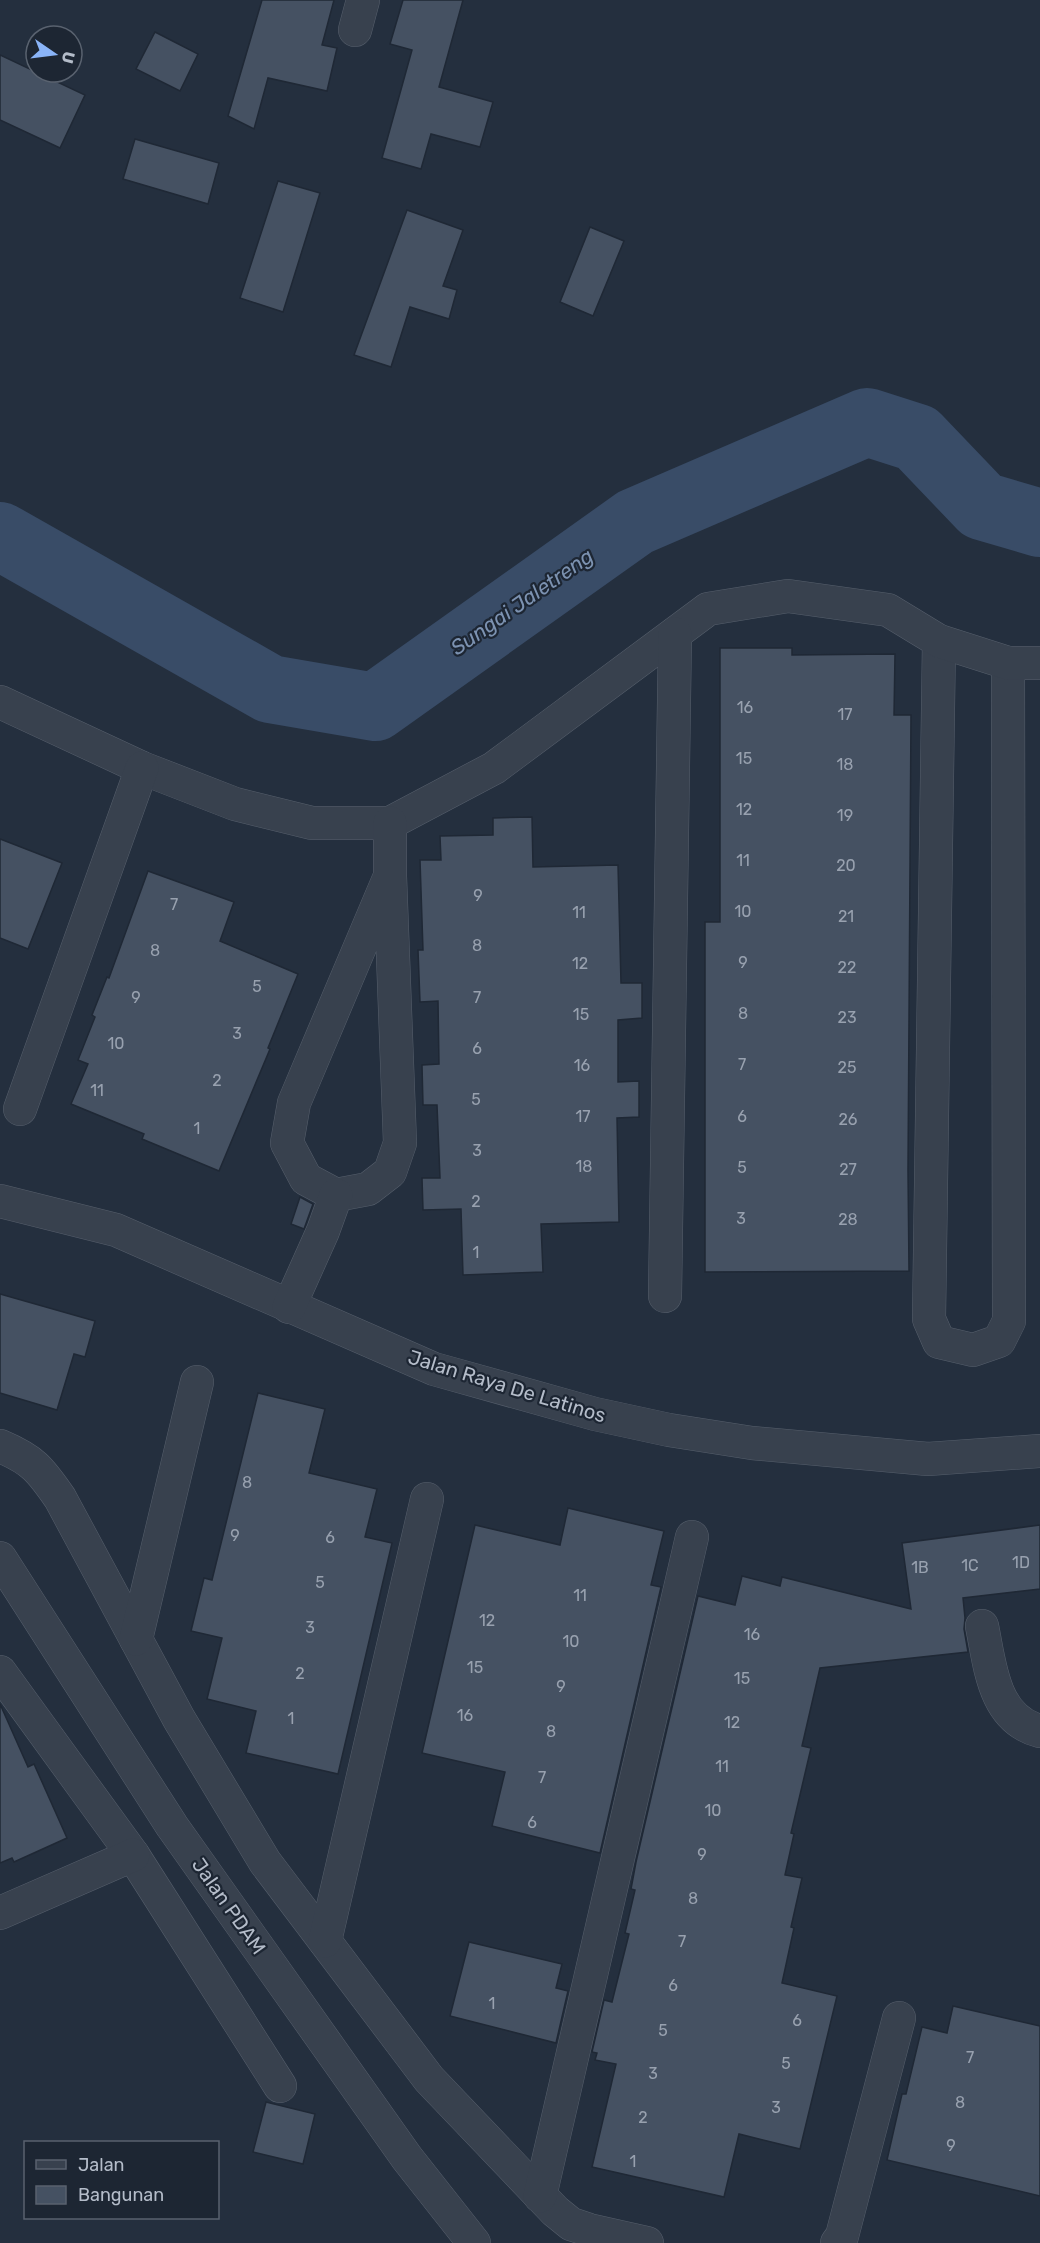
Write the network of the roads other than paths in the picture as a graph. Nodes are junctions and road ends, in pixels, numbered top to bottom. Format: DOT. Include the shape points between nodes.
graph roads {
  1 [pos="675,634"];
  2 [pos="939,641"];
  3 [pos="1008,663"];
  4 [pos="1040,663"];
  5 [pos="0,702"];
  6 [pos="142,768"];
  7 [pos="390,823"];
  8 [pos="390,876"];
  9 [pos="20,1109"];
  10 [pos="336,1194"];
  11 [pos="0,1201"];
  12 [pos="665,1296"];
  13 [pos="289,1307"];
  14 [pos="197,1382"];
  15 [pos="0,1446"];
  16 [pos="1040,1451"];
  17 [pos="427,1499"];
  18 [pos="692,1537"];
  19 [pos="0,1558"];
  20 [pos="982,1626"];
  21 [pos="136,1639"];
  22 [pos="0,1672"];
  23 [pos="1040,1731"];
  24 [pos="133,1855"];
  25 [pos="0,1913"];
  26 [pos="325,1941"];
  27 [pos="899,2018"];
  28 [pos="280,2086"];
  29 [pos="540,2196"];
  30 [pos="474,2243"];
  31 [pos="647,2243"];
  32 [pos="837,2243"];
  1 -- 2 [label="street" via="708,609 788,596 888,610"];
  1 -- 7 [label="street" via="494,768"];
  1 -- 12 [label="street"];
  2 -- 3 [label="street"];
  2 -- 3 [label="street" via="929,1319 939,1342 973,1350 999,1341 1009,1321"];
  3 -- 4 [label="street"];
  5 -- 6 [label="street"];
  6 -- 7 [label="street" via="235,804 312,824"];
  6 -- 9 [label="street"];
  7 -- 8 [label="street"];
  8 -- 10 [label="street" via="400,1143 390,1172 368,1189"];
  8 -- 10 [label="street" via="294,1103 287,1143 306,1179"];
  10 -- 13 [label="street"];
  11 -- 13 [label="street, Jalan Raya De Latinos" via="116,1230"];
  13 -- 16 [label="street, Jalan Raya De Latinos" via="434,1369 595,1414 669,1430 752,1443 928,1459"];
  14 -- 21 [label="street"];
  15 -- 21 [label="street" via="39,1468 60,1498"];
  17 -- 26 [label="street"];
  18 -- 29 [label="street"];
  19 -- 30 [label="street, Jalan PDAM" via="172,1826 407,2158"];
  20 -- 23 [label="street" via="995,1689 1006,1708 1021,1722"];
  21 -- 26 [label="street" via="265,1862"];
  22 -- 24 [label="street"];
  24 -- 25 [label="street"];
  24 -- 28 [label="street"];
  26 -- 29 [label="street" via="429,2079"];
  27 -- 32 [label="street"];
  29 -- 31 [label="street" via="571,2224"];
}
